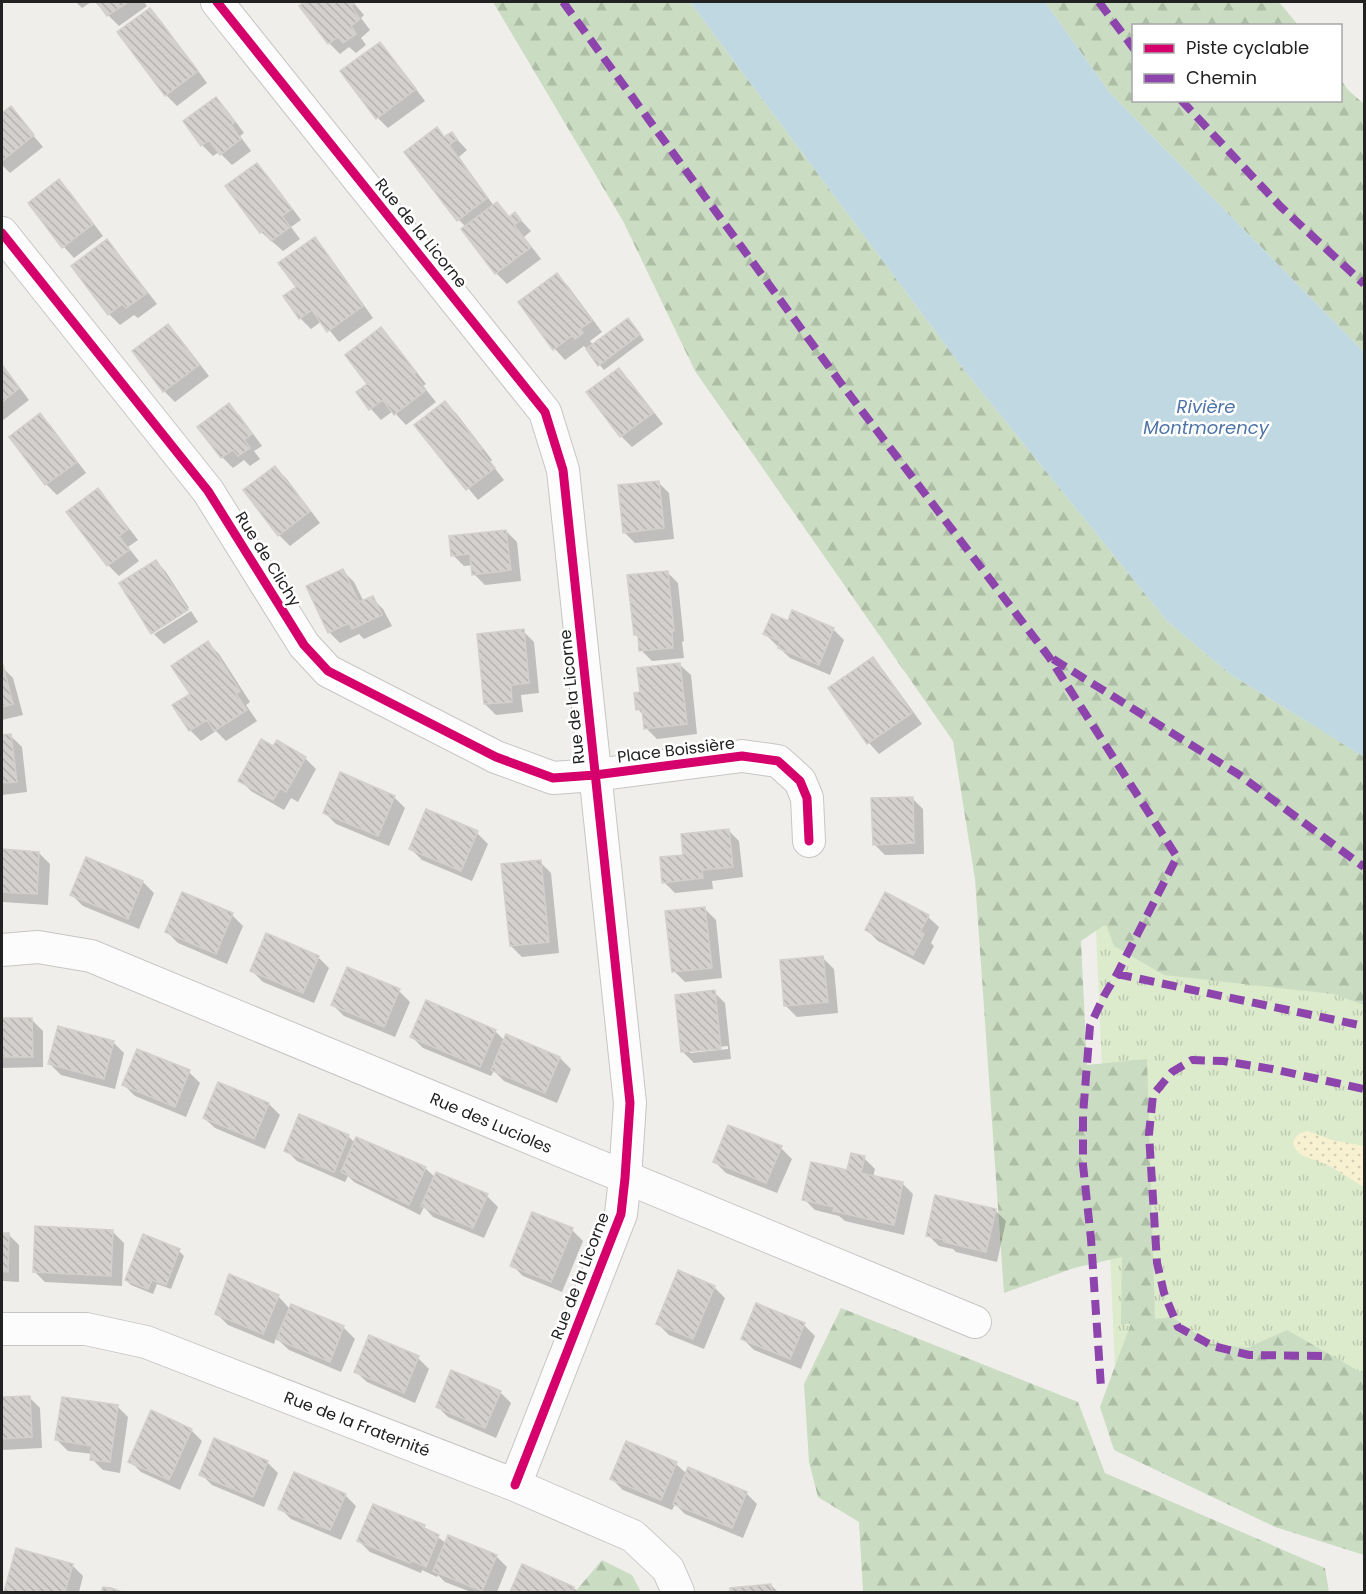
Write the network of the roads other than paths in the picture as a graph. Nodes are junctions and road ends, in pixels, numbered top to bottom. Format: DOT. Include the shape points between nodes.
graph roads {
  1 [pos="217,2"];
  2 [pos="2,233"];
  3 [pos="595,775"];
  4 [pos="809,841"];
  5 [pos="2,950"];
  6 [pos="625,1178"];
  7 [pos="975,1322"];
  8 [pos="2,1329"];
  9 [pos="515,1485"];
  10 [pos="678,1593"];
  1 -- 3 [label="street, Rue de la Licorne" via="546,412 563,470"];
  2 -- 3 [label="street, Rue de Clichy" via="208,491 304,645 328,671 496,757 553,778"];
  3 -- 4 [label="street, Place Boissière" via="741,756 778,761 800,781 804,790"];
  3 -- 6 [label="street, Rue de la Licorne" via="630,1103"];
  5 -- 6 [label="street, Rue des Lucioles" via="38,947 91,957"];
  6 -- 7 [label="street, Rue des Lucioles"];
  6 -- 9 [label="street, Rue de la Licorne" via="621,1214"];
  8 -- 9 [label="street, Rue de la Fraternité" via="86,1329 146,1342"];
  9 -- 10 [label="street, Rue de la Fraternité" via="633,1536 668,1569"];
}
